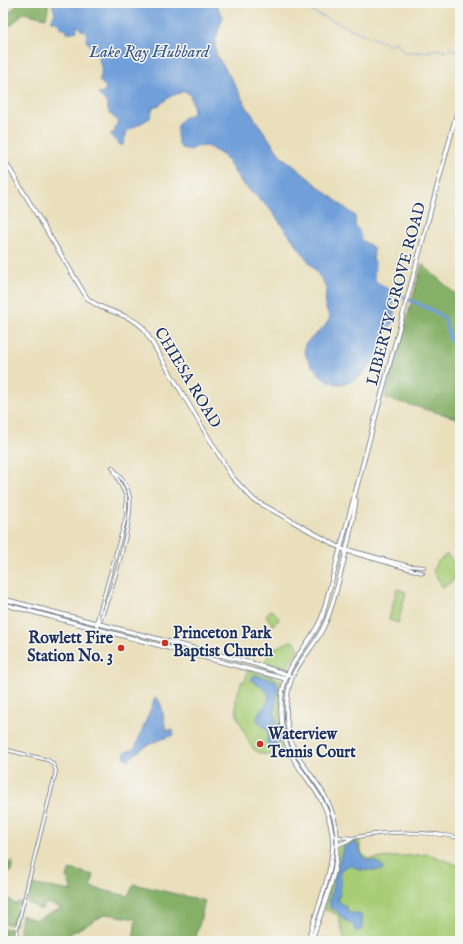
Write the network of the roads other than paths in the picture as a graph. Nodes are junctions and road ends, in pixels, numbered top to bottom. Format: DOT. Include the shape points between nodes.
graph roads {
  1 [pos="460,101"];
  2 [pos="3,158"];
  3 [pos="356,492"];
  4 [pos="341,549"];
  5 [pos="346,551"];
  6 [pos="424,567"];
  7 [pos="423,573"];
  8 [pos="3,599"];
  9 [pos="3,604"];
  10 [pos="97,623"];
  11 [pos="96,628"];
  12 [pos="123,630"];
  13 [pos="122,635"];
  14 [pos="218,655"];
  15 [pos="218,660"];
  16 [pos="286,674"];
  17 [pos="285,679"];
  18 [pos="291,679"];
  19 [pos="3,749"];
  20 [pos="337,837"];
  21 [pos="353,838"];
  22 [pos="460,838"];
  23 [pos="336,845"];
  24 [pos="16,941"];
  25 [pos="310,941"];
  1 -- 3 [label="main road, LIBERTY GROVE ROAD"];
  2 -- 4 [label="main road, CHIESA ROAD" via="87,298 97,305 136,321 144,329 229,472 242,489 254,500"];
  3 -- 4 [label="main road, LIBERTY GROVE ROAD"];
  3 -- 5 [label="main road, LIBERTY GROVE ROAD" via="352,530"];
  4 -- 5 [label="main road, CHIESA ROAD"];
  4 -- 16 [label="main road, LIBERTY GROVE ROAD" via="319,625"];
  5 -- 6 [label="street" via="409,566"];
  5 -- 7 [label="street"];
  5 -- 18 [label="main road, LIBERTY GROVE ROAD" via="324,627 303,656"];
  8 -- 10 [label="main road"];
  9 -- 11 [label="main road"];
  10 -- 10 [label="street" via="116,569 131,510 124,482 112,467 125,493 126,517"];
  10 -- 11 [label="street"];
  10 -- 12 [label="main road"];
  11 -- 13 [label="main road"];
  12 -- 13 [label="main road"];
  12 -- 14 [label="main road"];
  13 -- 15 [label="main road"];
  14 -- 15 [label="main road"];
  14 -- 16 [label="main road"];
  15 -- 17 [label="main road"];
  16 -- 17 [label="main road, LIBERTY GROVE ROAD"];
  16 -- 18 [label="main road"];
  17 -- 18 [label="main road"];
  17 -- 25 [label="main road, LIBERTY GROVE ROAD" via="281,705 285,741 294,759 321,798 332,833 329,867"];
  18 -- 20 [label="main road, LIBERTY GROVE ROAD" via="286,708 292,746 326,797"];
  19 -- 24 [label="street" via="48,760 56,771 17,928"];
  20 -- 21 [label="street"];
  20 -- 23 [label="main road, LIBERTY GROVE ROAD"];
  21 -- 22 [label="street" via="435,833"];
  21 -- 23 [label="street"];
  23 -- 25 [label="main road, LIBERTY GROVE ROAD" via="331,884"];
}
